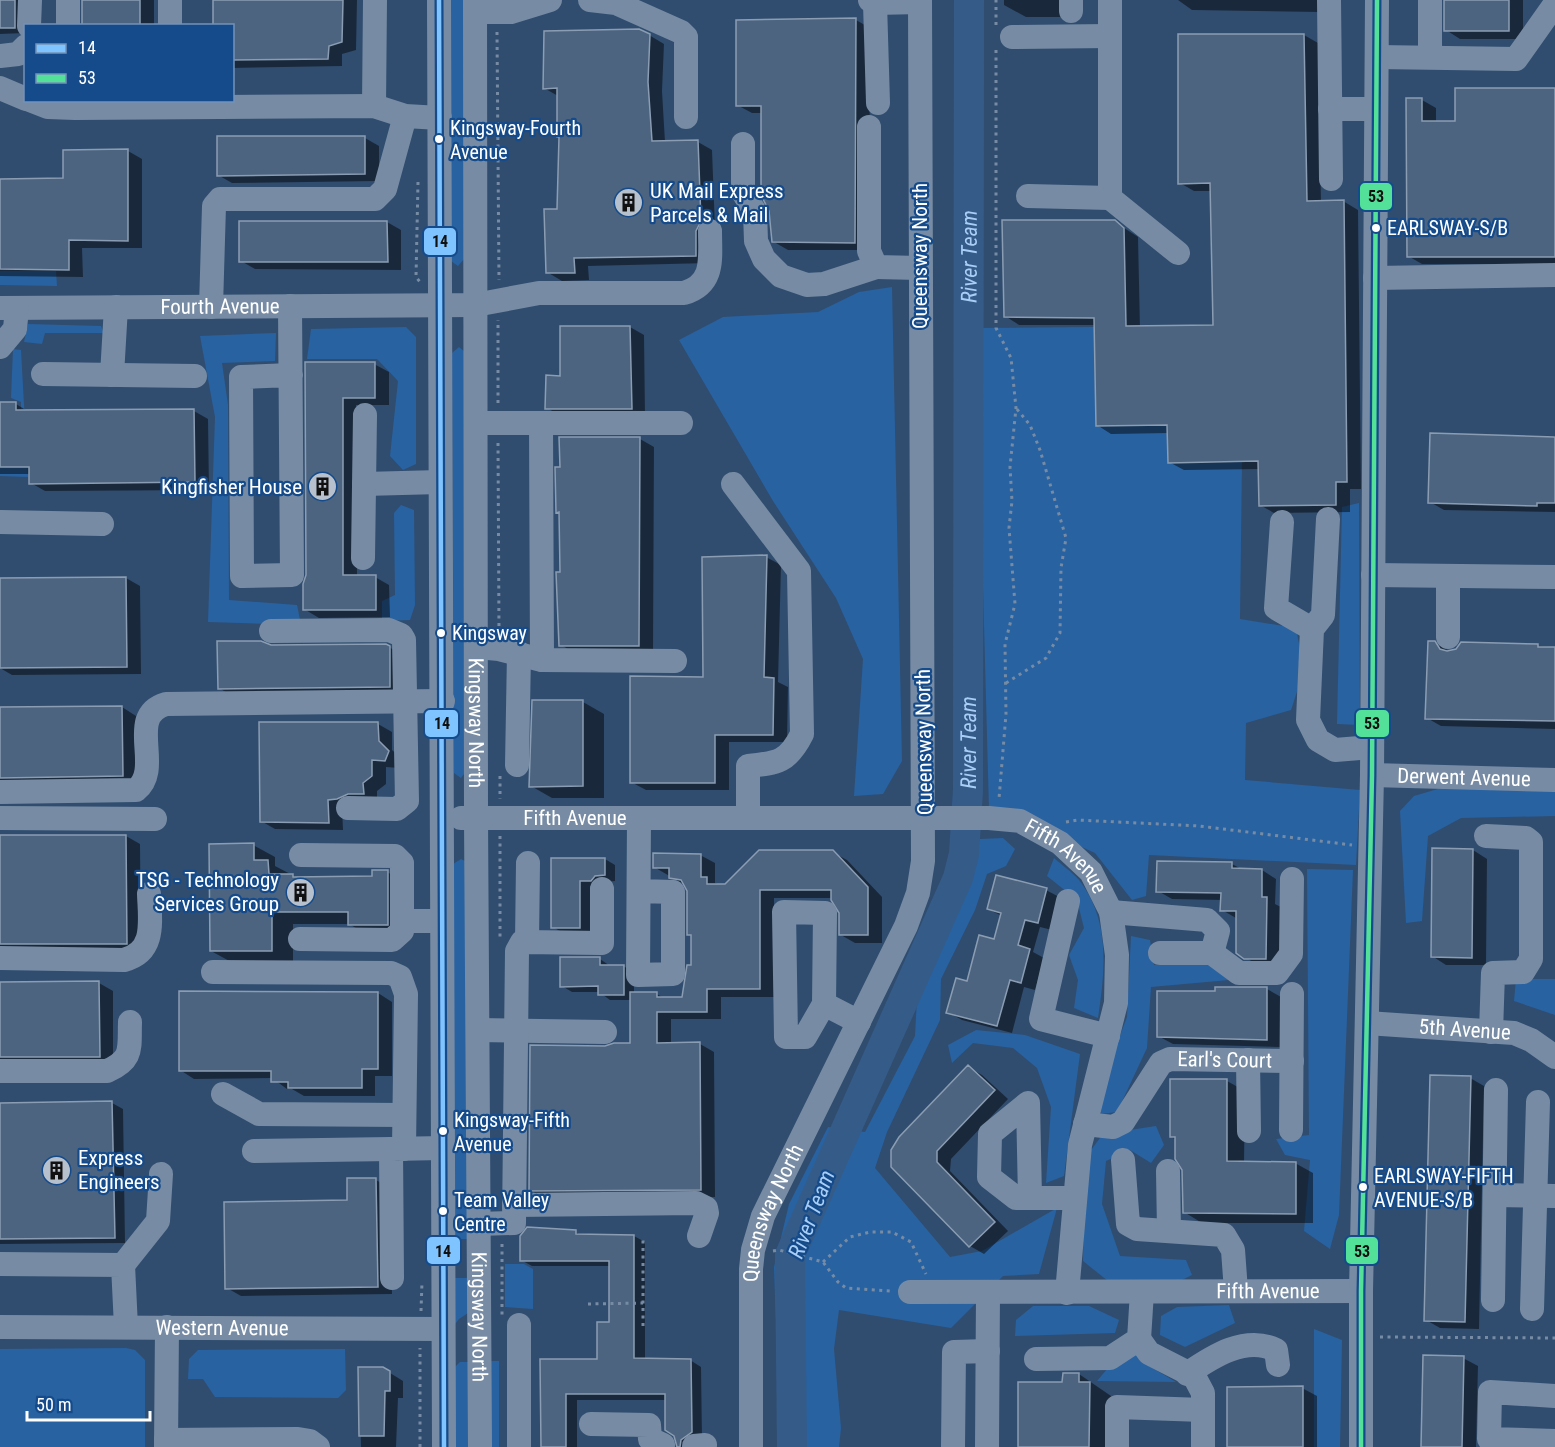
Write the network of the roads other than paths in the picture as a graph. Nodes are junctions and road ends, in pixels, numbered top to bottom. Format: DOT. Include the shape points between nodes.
graph roads {
  1 [pos="30,0"];
  2 [pos="68,0"];
  3 [pos="170,0"];
  4 [pos="375,0"];
  5 [pos="440,0"];
  6 [pos="550,0"];
  7 [pos="590,0"];
  8 [pos="1110,0"];
  9 [pos="1329,0"];
  10 [pos="1377,0"];
  11 [pos="1430,0"];
  12 [pos="920,1"];
  13 [pos="873,2"];
  14 [pos="1555,4"];
  15 [pos="475,6"];
  16 [pos="29,24"];
  17 [pos="68,24"];
  18 [pos="170,24"];
  19 [pos="1110,36"];
  20 [pos="1001,40"];
  21 [pos="24,48"];
  22 [pos="0,56"];
  23 [pos="1377,57"];
  24 [pos="1430,57"];
  25 [pos="0,88"];
  26 [pos="24,98"];
  27 [pos="35,102"];
  28 [pos="878,103"];
  29 [pos="74,104"];
  30 [pos="169,105"];
  31 [pos="374,106"];
  32 [pos="1330,109"];
  33 [pos="1375,109"];
  34 [pos="405,117"];
  35 [pos="686,117"];
  36 [pos="440,118"];
  37 [pos="869,127"];
  38 [pos="743,144"];
  39 [pos="1331,178"];
  40 [pos="1028,196"];
  41 [pos="1110,198"];
  42 [pos="710,231"];
  43 [pos="1178,253"];
  44 [pos="876,267"];
  45 [pos="920,268"];
  46 [pos="1555,274"];
  47 [pos="1375,278"];
  48 [pos="475,305"];
  49 [pos="290,306"];
  50 [pos="440,306"];
  51 [pos="116,307"];
  52 [pos="211,307"];
  53 [pos="8,308"];
  54 [pos="0,348"];
  55 [pos="43,374"];
  56 [pos="112,375"];
  57 [pos="291,375"];
  58 [pos="195,376"];
  59 [pos="365,415"];
  60 [pos="476,423"];
  61 [pos="541,423"];
  62 [pos="681,423"];
  63 [pos="440,482"];
  64 [pos="364,484"];
  65 [pos="733,484"];
  66 [pos="1328,519"];
  67 [pos="0,522"];
  68 [pos="1282,522"];
  69 [pos="102,524"];
  70 [pos="363,558"];
  71 [pos="1373,575"];
  72 [pos="1448,576"];
  73 [pos="1555,577"];
  74 [pos="1312,629"];
  75 [pos="271,631"];
  76 [pos="1448,637"];
  77 [pos="477,647"];
  78 [pos="519,653"];
  79 [pos="542,660"];
  80 [pos="675,661"];
  81 [pos="406,701"];
  82 [pos="443,701"];
  83 [pos="1372,747"];
  84 [pos="517,765"];
  85 [pos="1372,775"];
  86 [pos="1555,780"];
  87 [pos="0,792"];
  88 [pos="348,808"];
  89 [pos="747,817"];
  90 [pos="935,817"];
  91 [pos="0,818"];
  92 [pos="442,818"];
  93 [pos="476,818"];
  94 [pos="639,818"];
  95 [pos="155,819"];
  96 [pos="1486,836"];
  97 [pos="301,855"];
  98 [pos="528,863"];
  99 [pos="1292,879"];
  100 [pos="602,889"];
  101 [pos="639,891"];
  102 [pos="149,894"];
  103 [pos="1068,901"];
  104 [pos="1111,912"];
  105 [pos="402,921"];
  106 [pos="442,921"];
  107 [pos="300,939"];
  108 [pos="527,942"];
  109 [pos="1160,953"];
  110 [pos="1212,953"];
  111 [pos="0,958"];
  112 [pos="213,972"];
  113 [pos="1292,994"];
  114 [pos="824,1004"];
  115 [pos="130,1022"];
  116 [pos="859,1022"];
  117 [pos="1367,1023"];
  118 [pos="478,1030"];
  119 [pos="515,1031"];
  120 [pos="605,1032"];
  121 [pos="1491,1032"];
  122 [pos="1108,1036"];
  123 [pos="1555,1057"];
  124 [pos="1248,1060"];
  125 [pos="1292,1061"];
  126 [pos="0,1071"];
  127 [pos="1496,1090"];
  128 [pos="223,1094"];
  129 [pos="1538,1102"];
  130 [pos="404,1115"];
  131 [pos="1084,1124"];
  132 [pos="1291,1130"];
  133 [pos="1249,1131"];
  134 [pos="442,1148"];
  135 [pos="397,1149"];
  136 [pos="254,1151"];
  137 [pos="1123,1160"];
  138 [pos="1168,1172"];
  139 [pos="161,1174"];
  140 [pos="1495,1195"];
  141 [pos="1545,1196"];
  142 [pos="1030,1198"];
  143 [pos="1074,1198"];
  144 [pos="514,1205"];
  145 [pos="478,1224"];
  146 [pos="1169,1231"];
  147 [pos="699,1236"];
  148 [pos="0,1264"];
  149 [pos="123,1265"];
  150 [pos="392,1278"];
  151 [pos="1361,1291"];
  152 [pos="922,1292"];
  153 [pos="988,1292"];
  154 [pos="1142,1292"];
  155 [pos="1236,1292"];
  156 [pos="1067,1293"];
  157 [pos="1493,1300"];
  158 [pos="1532,1309"];
  159 [pos="479,1324"];
  160 [pos="519,1325"];
  161 [pos="0,1327"];
  162 [pos="126,1327"];
  163 [pos="167,1327"];
  164 [pos="432,1329"];
  165 [pos="1139,1339"];
  166 [pos="988,1351"];
  167 [pos="1036,1359"];
  168 [pos="1278,1365"];
  169 [pos="443,1369"];
  170 [pos="1187,1374"];
  171 [pos="1555,1396"];
  172 [pos="1203,1410"];
  173 [pos="591,1424"];
  174 [pos="1555,1441"];
  175 [pos="166,1443"];
  176 [pos="318,1447"];
  177 [pos="444,1447"];
  178 [pos="480,1447"];
  179 [pos="519,1447"];
  180 [pos="661,1447"];
  181 [pos="751,1447"];
  182 [pos="953,1447"];
  183 [pos="987,1447"];
  184 [pos="1117,1447"];
  185 [pos="1203,1447"];
  186 [pos="1361,1447"];
  1 -- 16 [label="street"];
  2 -- 17 [label="street"];
  3 -- 18 [label="street"];
  4 -- 31 [label="street"];
  5 -- 36 [label="street, Kingsway North"];
  6 -- 15 [label="street" via="511,12"];
  7 -- 35 [label="street" via="616,3 686,37"];
  8 -- 19 [label="street"];
  9 -- 32 [label="street"];
  10 -- 23 [label="street"];
  11 -- 24 [label="street"];
  12 -- 13 [label="street"];
  12 -- 45 [label="street, Queensway North"];
  13 -- 28 [label="street"];
  14 -- 24 [label="street" via="1516,59"];
  15 -- 48 [label="street, Kingsway North"];
  19 -- 20 [label="street"];
  19 -- 41 [label="street"];
  21 -- 22 [label="street" via="18,54"];
  23 -- 24 [label="street"];
  23 -- 33 [label="street"];
  25 -- 26 [label="street"];
  27 -- 29 [label="street" via="48,107"];
  29 -- 30 [label="street"];
  30 -- 31 [label="street"];
  31 -- 34 [label="street"];
  32 -- 33 [label="street"];
  32 -- 39 [label="street"];
  33 -- 47 [label="street"];
  34 -- 36 [label="street"];
  34 -- 52 [label="street" via="385,189 375,199 220,199 214,206"];
  36 -- 50 [label="street, Kingsway North"];
  37 -- 44 [label="street" via="869,251"];
  38 -- 44 [label="street" via="743,192 756,212 756,241 764,259 781,276 807,285 824,284"];
  40 -- 41 [label="street"];
  41 -- 43 [label="street"];
  42 -- 48 [label="street, Fourth Avenue" via="710,269 705,281 684,293 539,293"];
  44 -- 45 [label="street"];
  45 -- 90 [label="street, Queensway North"];
  46 -- 47 [label="street"];
  47 -- 71 [label="street"];
  48 -- 50 [label="street, Fourth Avenue"];
  48 -- 60 [label="street, Kingsway North"];
  49 -- 50 [label="street, Fourth Avenue"];
  49 -- 52 [label="street, Fourth Avenue"];
  49 -- 57 [label="street"];
  50 -- 63 [label="street, Kingsway North"];
  51 -- 52 [label="street, Fourth Avenue"];
  51 -- 53 [label="street, Fourth Avenue"];
  51 -- 56 [label="street"];
  53 -- 54 [label="street" via="15,329"];
  55 -- 56 [label="street"];
  56 -- 58 [label="street"];
  57 -- 57 [label="street" via="292,575 242,576 241,377"];
  59 -- 64 [label="street"];
  60 -- 61 [label="street"];
  60 -- 77 [label="street, Kingsway North"];
  61 -- 62 [label="street"];
  61 -- 79 [label="street"];
  63 -- 64 [label="street"];
  63 -- 82 [label="street, Kingsway North"];
  64 -- 70 [label="street"];
  65 -- 89 [label="street" via="799,571 802,734 793,752 776,763 748,766"];
  66 -- 74 [label="street" via="1323,615"];
  67 -- 69 [label="street"];
  68 -- 74 [label="street" via="1276,608"];
  71 -- 72 [label="street"];
  71 -- 83 [label="street"];
  72 -- 73 [label="street"];
  72 -- 76 [label="street"];
  74 -- 83 [label="street" via="1308,720 1318,740 1335,750"];
  75 -- 81 [label="street" via="396,632 405,648"];
  77 -- 78 [label="street"];
  77 -- 93 [label="street, Kingsway North"];
  78 -- 79 [label="street"];
  78 -- 84 [label="street"];
  79 -- 80 [label="street"];
  81 -- 82 [label="street"];
  81 -- 87 [label="street" via="166,704 155,707 149,715 148,771 144,784 136,790"];
  81 -- 88 [label="street" via="407,801 397,809"];
  82 -- 92 [label="street, Kingsway North"];
  83 -- 85 [label="street"];
  85 -- 86 [label="street, Derwent Avenue"];
  85 -- 117 [label="street"];
  89 -- 90 [label="street, Fifth Avenue"];
  89 -- 94 [label="street, Fifth Avenue"];
  90 -- 104 [label="street, Fifth Avenue" via="1020,821 1035,829 1060,843 1091,872"];
  90 -- 116 [label="street, Queensway North" via="918,893 906,926"];
  91 -- 95 [label="street"];
  92 -- 93 [label="street, Fifth Avenue"];
  92 -- 106 [label="street, Kingsway North"];
  93 -- 94 [label="street, Fifth Avenue"];
  93 -- 118 [label="street, Kingsway North"];
  94 -- 101 [label="street"];
  96 -- 121 [label="street" via="1526,838 1531,842 1531,959 1523,972 1493,973"];
  97 -- 105 [label="street" via="400,858"];
  98 -- 108 [label="street"];
  99 -- 110 [label="street" via="1291,954 1277,973 1239,973"];
  100 -- 108 [label="street" via="602,943"];
  102 -- 111 [label="street" via="151,930 148,941 135,957"];
  103 -- 122 [label="street" via="1041,1019"];
  104 -- 110 [label="street" via="1207,920 1218,932"];
  104 -- 122 [label="street, Fifth Avenue" via="1117,955 1116,1003"];
  105 -- 106 [label="street"];
  105 -- 107 [label="street" via="399,937 392,940"];
  106 -- 134 [label="street, Kingsway North"];
  108 -- 119 [label="street" via="522,942 517,951"];
  109 -- 110 [label="street"];
  112 -- 130 [label="street" via="400,977 406,994"];
  113 -- 125 [label="street"];
  114 -- 114 [label="street" via="805,1037 786,1037 784,912 825,913"];
  114 -- 116 [label="street"];
  115 -- 126 [label="street" via="129,1054 108,1071"];
  116 -- 181 [label="street, Queensway North" via="756,1236 751,1269"];
  117 -- 121 [label="street, 5th Avenue"];
  117 -- 151 [label="street"];
  118 -- 119 [label="street"];
  118 -- 145 [label="street, Kingsway North"];
  119 -- 120 [label="street"];
  119 -- 144 [label="street"];
  121 -- 123 [label="street, 5th Avenue" via="1531,1040"];
  122 -- 131 [label="street, Fifth Avenue"];
  124 -- 125 [label="street, Earl's Court"];
  124 -- 131 [label="street, Earl's Court" via="1170,1059 1161,1063 1123,1122 1113,1127"];
  124 -- 133 [label="street"];
  125 -- 132 [label="street"];
  127 -- 140 [label="street"];
  128 -- 130 [label="street" via="260,1114"];
  129 -- 141 [label="street"];
  130 -- 135 [label="street"];
  131 -- 143 [label="street, Fifth Avenue"];
  134 -- 135 [label="street"];
  134 -- 164 [label="street, Kingsway North"];
  135 -- 136 [label="street"];
  135 -- 150 [label="street"];
  137 -- 146 [label="street" via="1128,1224 1137,1229"];
  138 -- 146 [label="street"];
  139 -- 149 [label="street" via="158,1221"];
  140 -- 141 [label="street"];
  140 -- 157 [label="street"];
  141 -- 158 [label="street"];
  142 -- 143 [label="street"];
  143 -- 156 [label="street, Fifth Avenue"];
  144 -- 145 [label="street" via="514,1223"];
  144 -- 147 [label="street" via="696,1203 706,1208 707,1213"];
  145 -- 159 [label="street, Kingsway North"];
  146 -- 155 [label="street" via="1224,1235 1233,1250"];
  148 -- 149 [label="street"];
  149 -- 162 [label="street"];
  151 -- 155 [label="street, Fifth Avenue"];
  151 -- 186 [label="street"];
  152 -- 153 [label="street, Fifth Avenue"];
  153 -- 156 [label="street, Fifth Avenue"];
  153 -- 166 [label="street"];
  154 -- 155 [label="street, Fifth Avenue"];
  154 -- 156 [label="street, Fifth Avenue"];
  154 -- 165 [label="street"];
  159 -- 169 [label="street" via="470,1326 458,1337"];
  159 -- 178 [label="street, Kingsway North"];
  160 -- 179 [label="street"];
  161 -- 162 [label="street, Western Avenue"];
  162 -- 163 [label="street, Western Avenue"];
  163 -- 164 [label="street, Western Avenue"];
  163 -- 175 [label="street"];
  164 -- 169 [label="street, Kingsway North"];
  165 -- 167 [label="street" via="1110,1358"];
  165 -- 170 [label="street" via="1149,1353"];
  166 -- 182 [label="street" via="954,1352"];
  166 -- 183 [label="street"];
  168 -- 170 [label="street" via="1276,1350 1250,1343 1206,1361"];
  169 -- 177 [label="street, Kingsway North"];
  170 -- 172 [label="street" via="1194,1376 1203,1393"];
  171 -- 174 [label="street" via="1490,1392 1489,1439"];
  172 -- 184 [label="street" via="1117,1407"];
  172 -- 185 [label="street"];
  173 -- 180 [label="street" via="649,1425 650,1439"];
  175 -- 176 [label="street" via="298,1439"];
}
